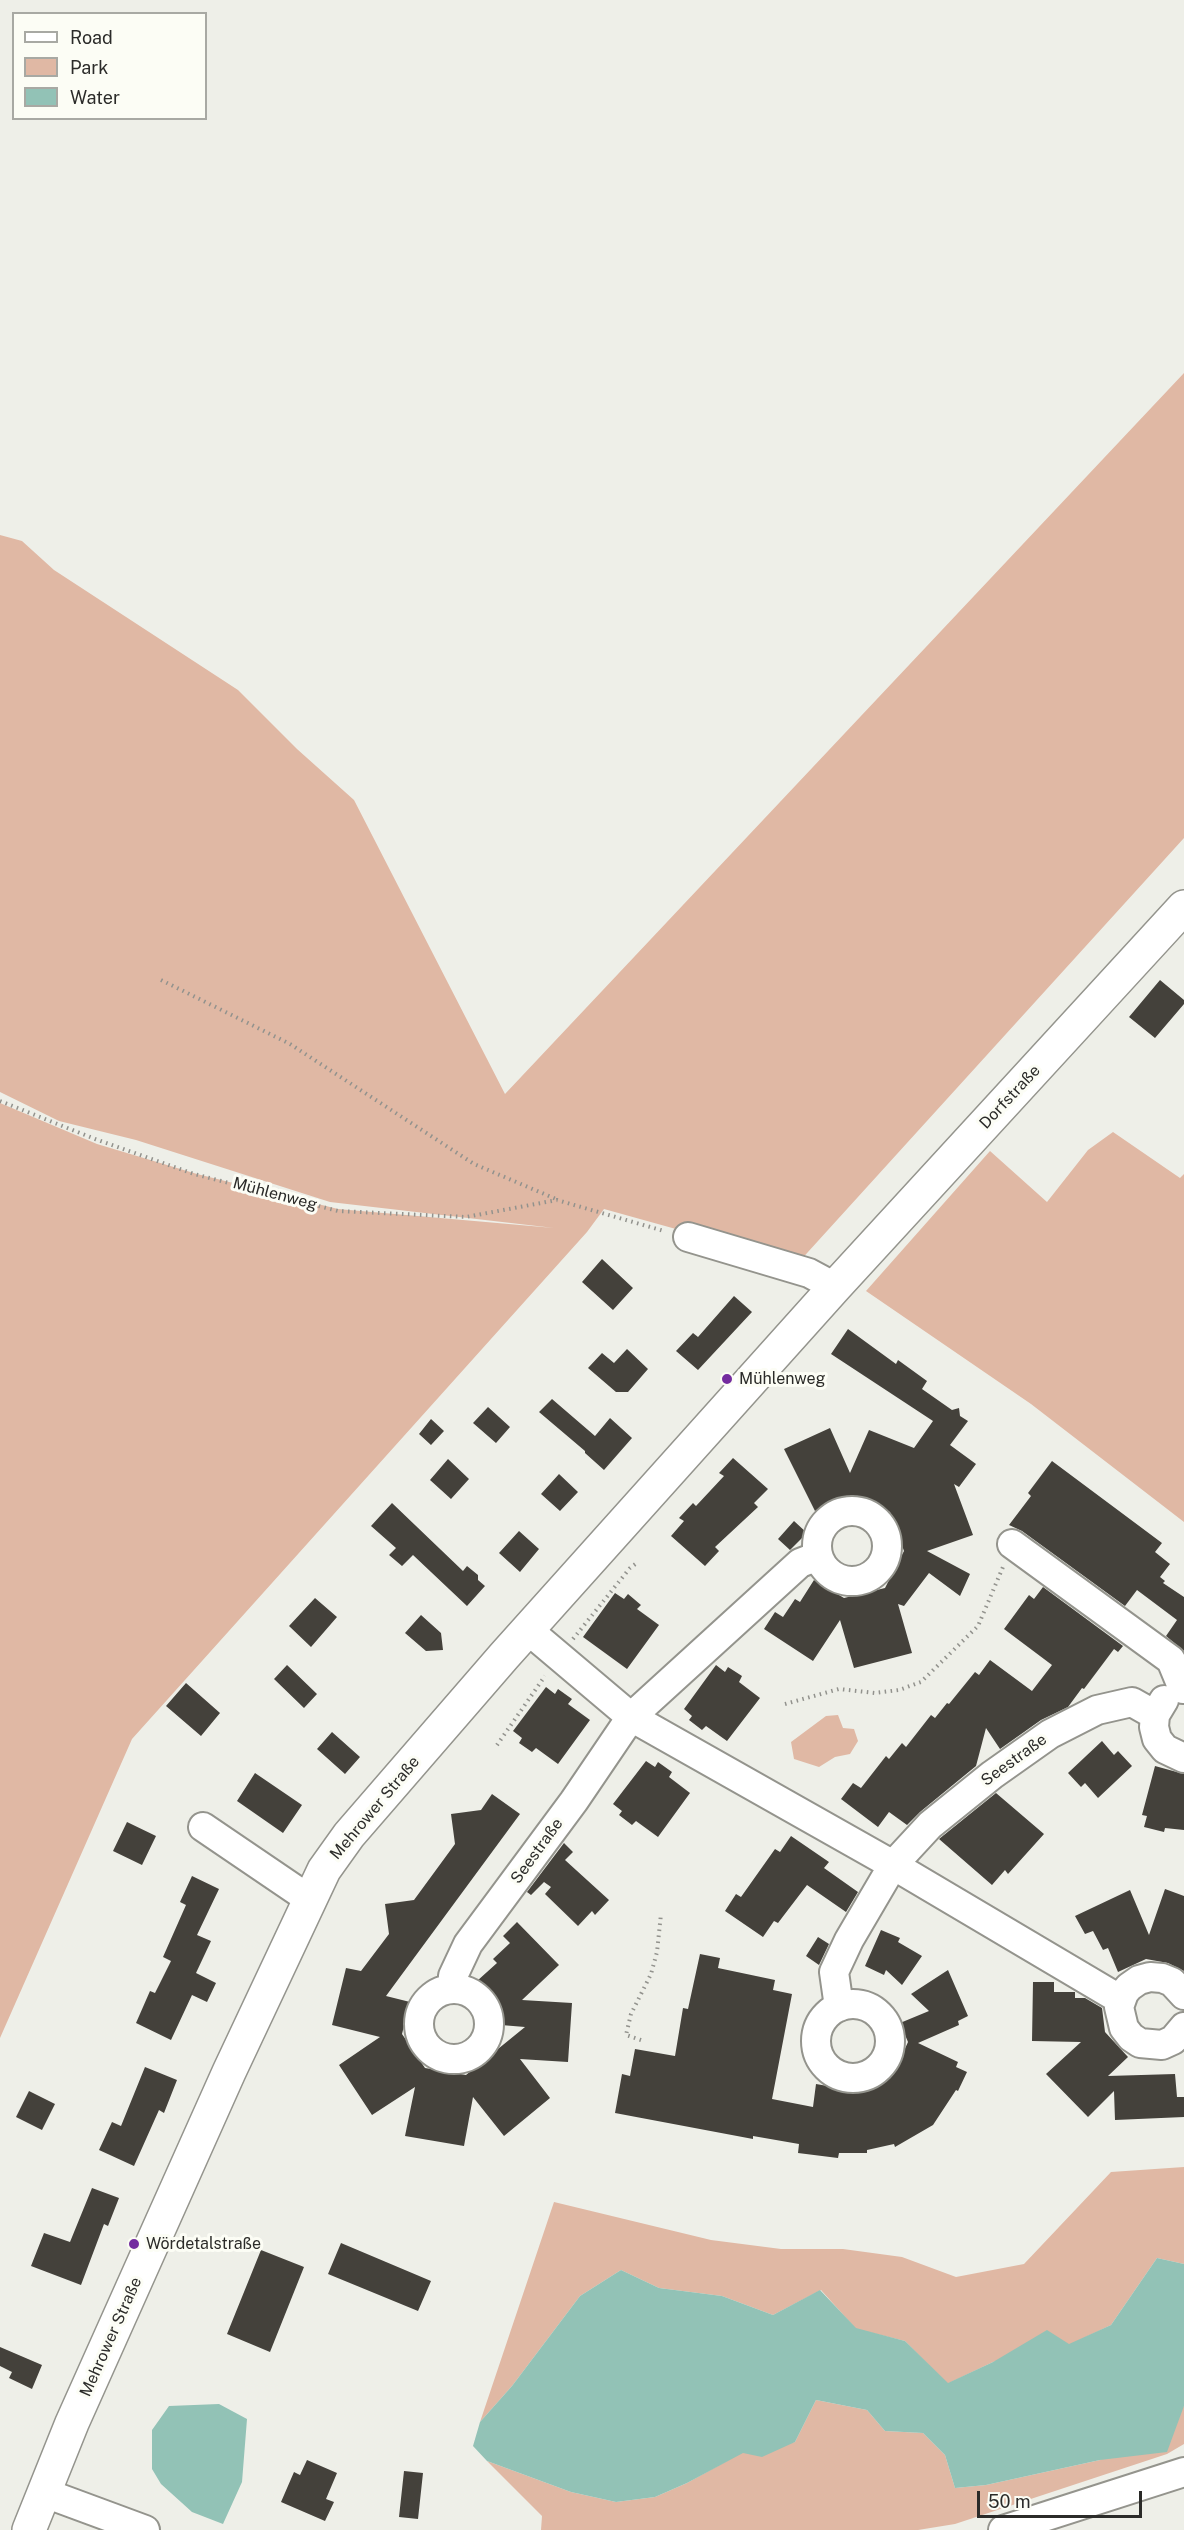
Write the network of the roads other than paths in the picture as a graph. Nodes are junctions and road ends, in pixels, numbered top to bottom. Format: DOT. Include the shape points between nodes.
graph roads {
  1 [pos="1184,907"];
  2 [pos="688,1237"];
  3 [pos="835,1287"];
  4 [pos="1011,1544"];
  5 [pos="818,1556"];
  6 [pos="528,1630"];
  7 [pos="1183,1689"];
  8 [pos="1155,1715"];
  9 [pos="631,1717"];
  10 [pos="1184,1758"];
  11 [pos="203,1827"];
  12 [pos="893,1865"];
  13 [pos="309,1899"];
  14 [pos="452,1989"];
  15 [pos="1184,1995"];
  16 [pos="1121,2000"];
  17 [pos="839,2007"];
  18 [pos="1184,2027"];
  19 [pos="1184,2472"];
  20 [pos="45,2493"];
  21 [pos="28,2530"];
  22 [pos="145,2530"];
  23 [pos="1003,2530"];
  1 -- 3 [label="main road, Dorfstraße"];
  2 -- 3 [label="street" via="809,1273"];
  3 -- 6 [label="main road, Mehrower Straße"];
  4 -- 7 [label="street" via="1171,1660"];
  5 -- 9 [label="street, Seestraße" via="800,1563"];
  6 -- 9 [label="street"];
  6 -- 13 [label="main road, Mehrower Straße" via="349,1835"];
  7 -- 8 [label="street" via="1167,1696"];
  8 -- 10 [label="street" via="1157,1739 1165,1749"];
  8 -- 12 [label="street, Seestraße" via="1132,1702 1097,1710 1050,1734 930,1825"];
  9 -- 12 [label="street"];
  9 -- 14 [label="street, Seestraße" via="468,1944 453,1976"];
  11 -- 13 [label="street"];
  12 -- 16 [label="street"];
  12 -- 17 [label="street, Seestraße" via="834,1972"];
  13 -- 20 [label="main road, Mehrower Straße" via="82,2401"];
  15 -- 16 [label="street" via="1172,1982 1150,1977 1130,1987"];
  16 -- 18 [label="street" via="1124,2028 1140,2043 1162,2045 1173,2040"];
  19 -- 23 [label="street"];
  20 -- 21 [label="main road, Mehrower Straße"];
  20 -- 22 [label="street"];
}
